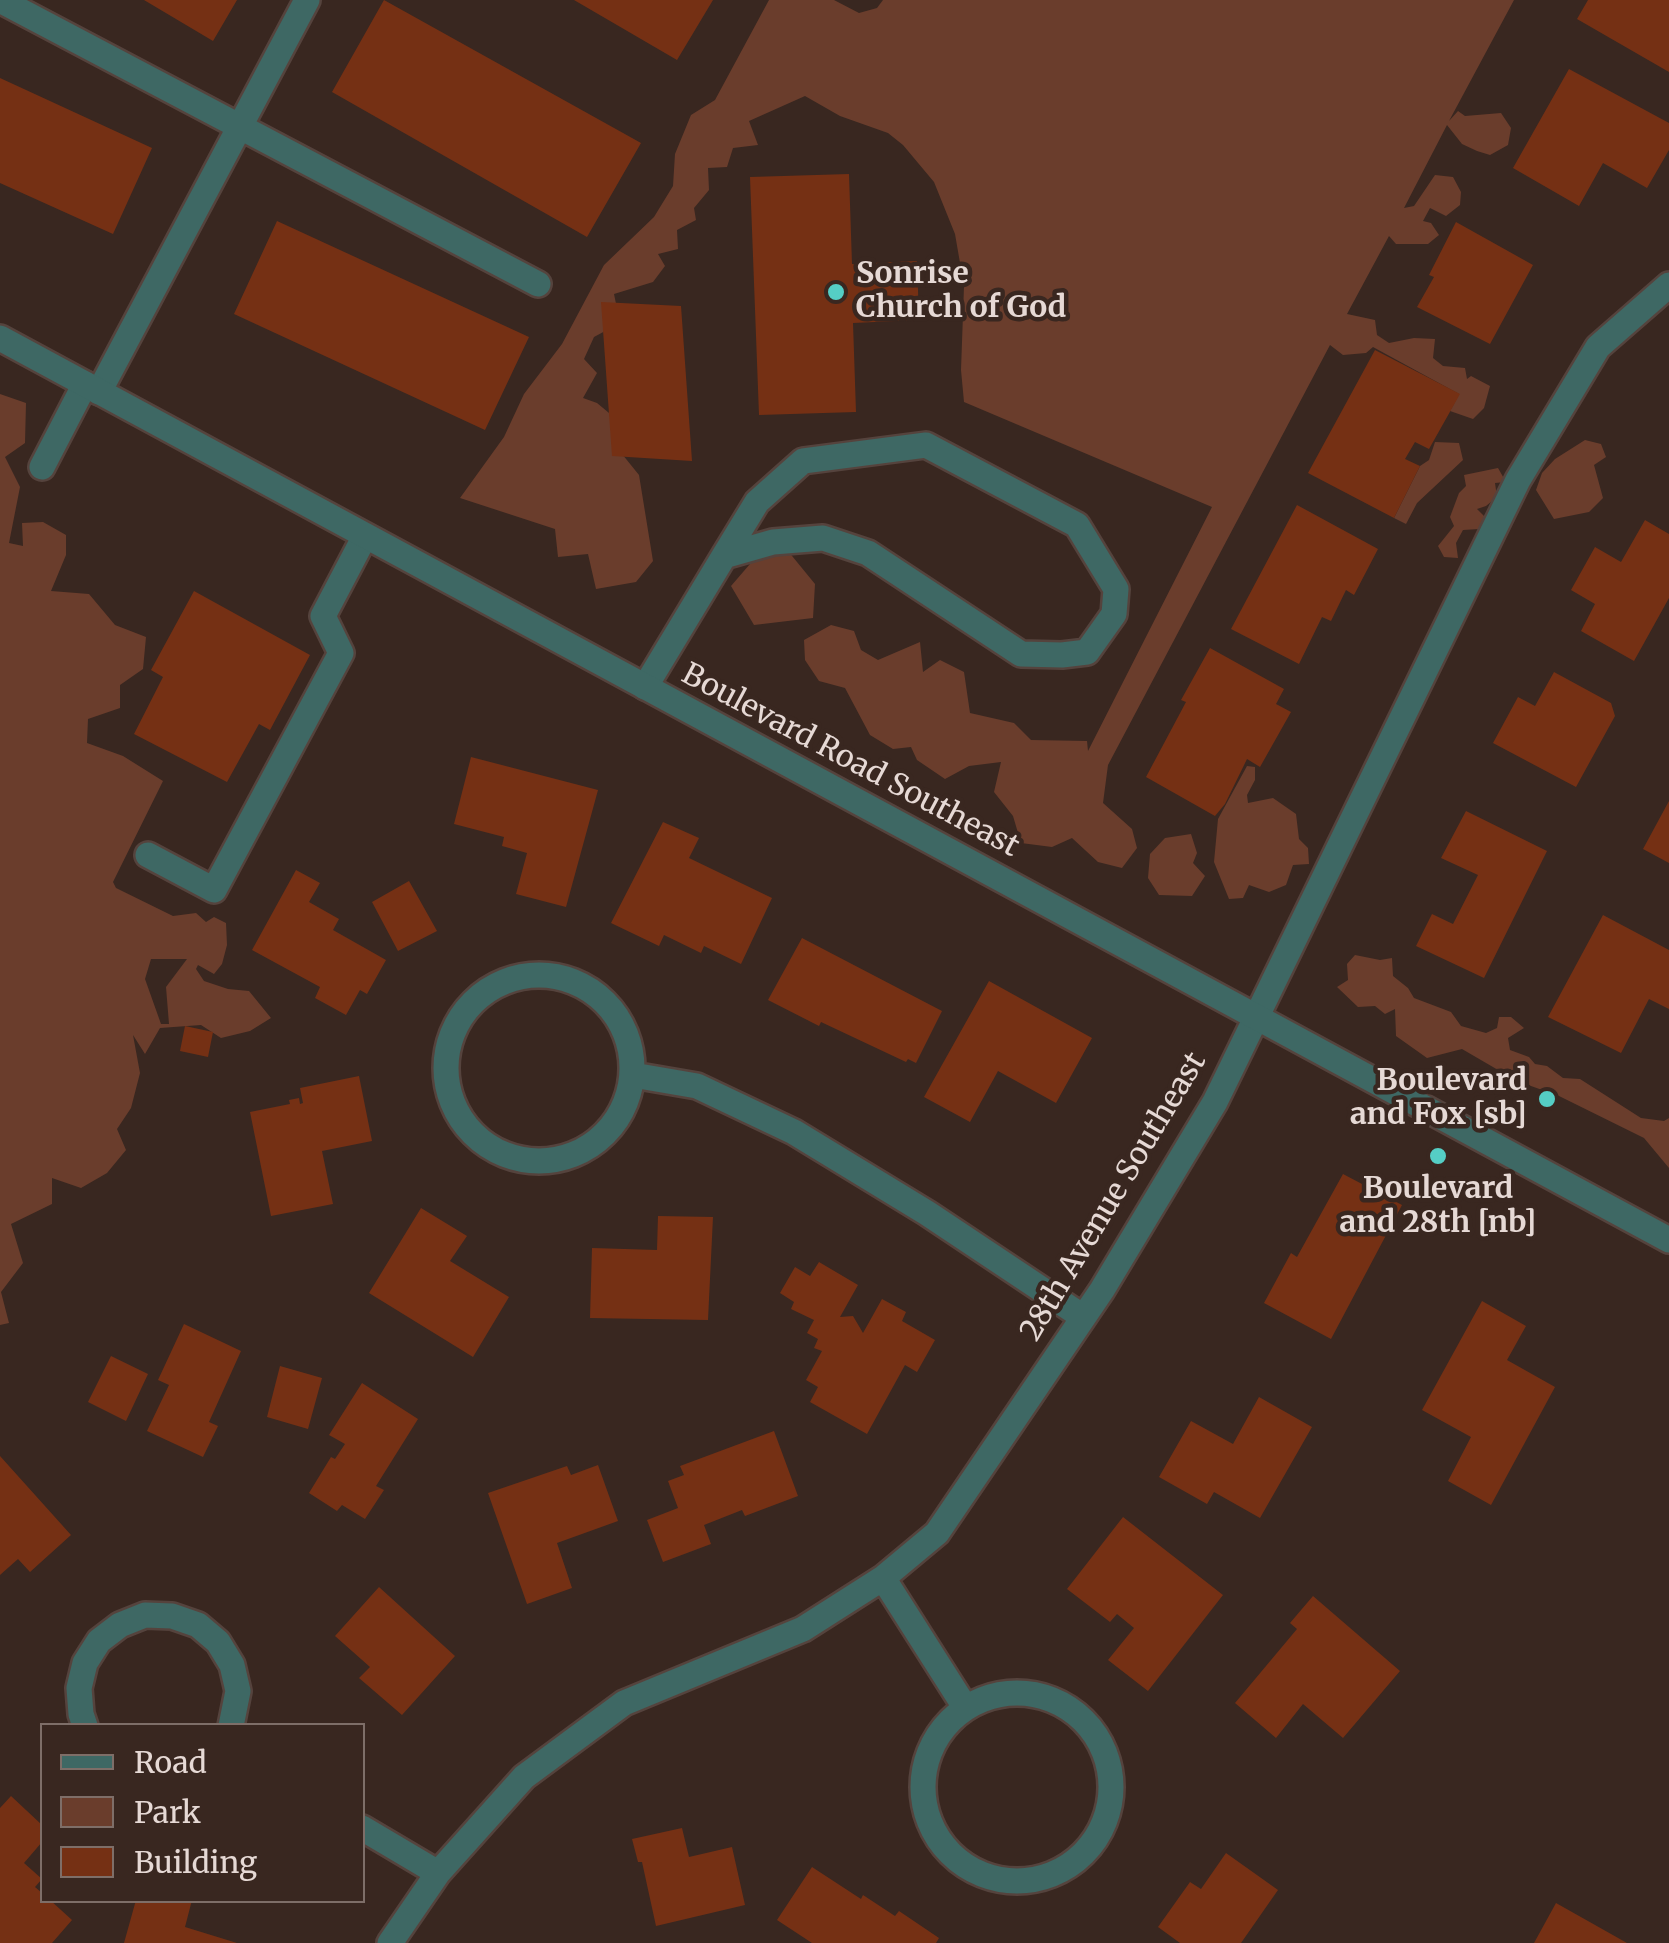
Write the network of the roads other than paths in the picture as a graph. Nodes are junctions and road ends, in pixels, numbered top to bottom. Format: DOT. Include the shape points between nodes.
graph roads {
  1 [pos="0,0"];
  2 [pos="306,0"];
  3 [pos="240,127"];
  4 [pos="538,284"];
  5 [pos="1669,285"];
  6 [pos="0,338"];
  7 [pos="92,388"];
  8 [pos="42,467"];
  9 [pos="365,536"];
  10 [pos="724,556"];
  11 [pos="644,687"];
  12 [pos="148,855"];
  13 [pos="1256,1018"];
  14 [pos="633,1075"];
  15 [pos="1669,1240"];
  16 [pos="1083,1318"];
  17 [pos="882,1578"];
  18 [pos="964,1708"];
  19 [pos="84,1723"];
  20 [pos="232,1723"];
  21 [pos="365,1830"];
  22 [pos="438,1874"];
  23 [pos="390,1943"];
  1 -- 3 [label="street"];
  2 -- 3 [label="street"];
  3 -- 4 [label="street"];
  3 -- 7 [label="street"];
  5 -- 13 [label="street, 28th Avenue Southeast" via="1598,347 1518,480"];
  6 -- 7 [label="street, Boulevard Road Southeast"];
  7 -- 8 [label="street"];
  7 -- 9 [label="street, Boulevard Road Southeast"];
  9 -- 11 [label="street, Boulevard Road Southeast"];
  9 -- 12 [label="street" via="323,616 341,652 214,890"];
  10 -- 10 [label="street" via="757,502 803,461 926,445 1077,525 1116,589 1114,614 1087,652 1021,654 868,553 824,538 772,542"];
  10 -- 11 [label="street"];
  11 -- 13 [label="street, Boulevard Road Southeast"];
  13 -- 15 [label="street, Boulevard Road Southeast"];
  13 -- 16 [label="street, 28th Avenue Southeast" via="1216,1102"];
  14 -- 14 [label="street" via="618,1016 598,994 571,979 541,974 484,992 449,1041 445,1070 452,1102 492,1150 521,1161 553,1162 584,1152 608,1132 626,1105"];
  14 -- 16 [label="street" via="697,1086 794,1132"];
  16 -- 17 [label="street, 28th Avenue Southeast" via="937,1533"];
  17 -- 18 [label="street"];
  17 -- 22 [label="street, 28th Avenue Southeast" via="803,1629 624,1704 524,1777"];
  18 -- 18 [label="street" via="928,1755 922,1785 926,1815 940,1843 962,1864 1019,1882 1076,1860 1097,1837 1111,1776 1102,1745 1083,1718 1026,1692 994,1695"];
  19 -- 20 [label="street" via="79,1688 99,1641 120,1624 172,1616 198,1625 232,1665 238,1691"];
  21 -- 22 [label="street"];
  22 -- 23 [label="street, 28th Avenue Southeast"];
}
